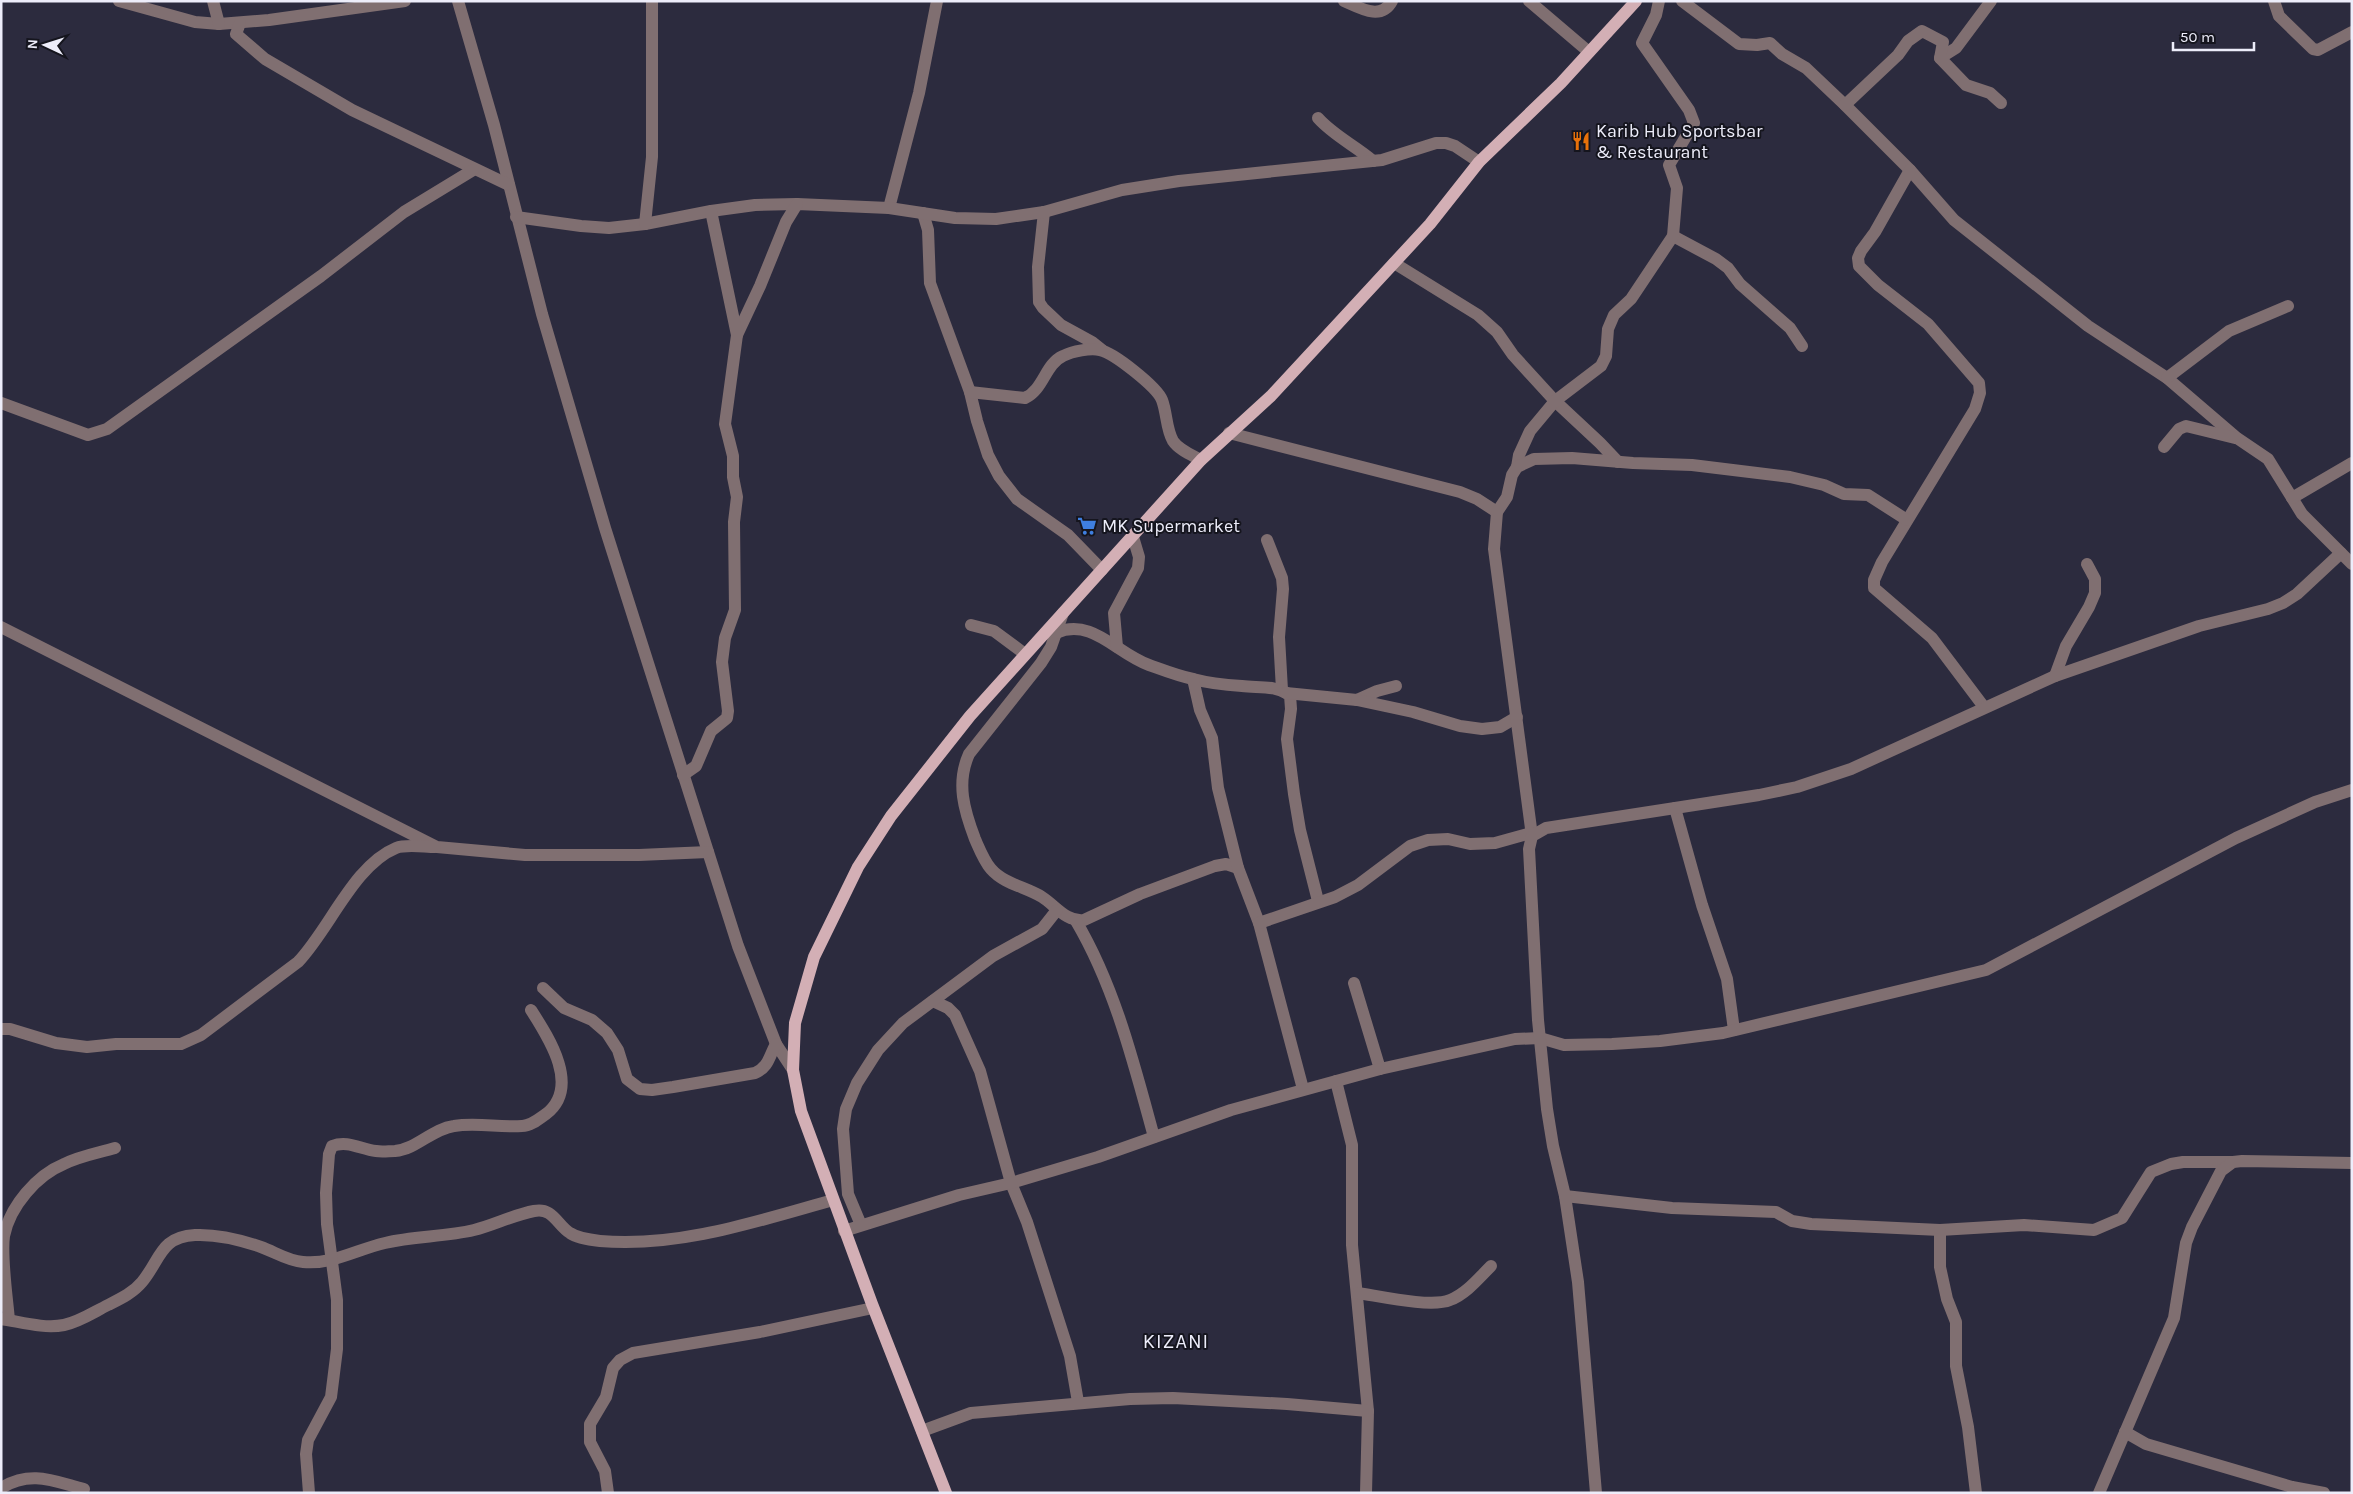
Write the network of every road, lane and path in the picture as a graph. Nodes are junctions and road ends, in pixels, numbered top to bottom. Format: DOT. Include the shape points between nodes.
graph roads {
  1 [pos="119,1"];
  2 [pos="213,1"];
  3 [pos="405,1"];
  4 [pos="458,1"];
  5 [pos="652,1"];
  6 [pos="937,1"];
  7 [pos="1344,1"];
  8 [pos="1392,1"];
  9 [pos="1529,1"];
  10 [pos="1636,1"];
  11 [pos="1659,1"];
  12 [pos="1682,1"];
  13 [pos="1991,1"];
  14 [pos="2274,1"];
  15 [pos="240,23"];
  16 [pos="219,24"];
  17 [pos="2352,32"];
  18 [pos="1589,52"];
  19 [pos="1940,58"];
  20 [pos="2001,103"];
  21 [pos="1845,105"];
  22 [pos="1318,118"];
  23 [pos="1374,161"];
  24 [pos="1479,162"];
  25 [pos="474,170"];
  26 [pos="1910,170"];
  27 [pos="509,185"];
  28 [pos="797,204"];
  29 [pos="889,208"];
  30 [pos="711,211"];
  31 [pos="1044,212"];
  32 [pos="923,213"];
  33 [pos="516,217"];
  34 [pos="646,224"];
  35 [pos="1673,236"];
  36 [pos="1394,263"];
  37 [pos="2288,306"];
  38 [pos="737,335"];
  39 [pos="1802,346"];
  40 [pos="1102,350"];
  41 [pos="2167,378"];
  42 [pos="970,392"];
  43 [pos="1554,401"];
  44 [pos="1,402"];
  45 [pos="1229,433"];
  46 [pos="2237,438"];
  47 [pos="2164,446"];
  48 [pos="1201,460"];
  49 [pos="1618,462"];
  50 [pos="2352,463"];
  51 [pos="1517,467"];
  52 [pos="2292,498"];
  53 [pos="1496,512"];
  54 [pos="1907,520"];
  55 [pos="1133,537"];
  56 [pos="1266,540"];
  57 [pos="2341,553"];
  58 [pos="2088,564"];
  59 [pos="2352,564"];
  60 [pos="1102,570"];
  61 [pos="1063,613"];
  62 [pos="971,625"];
  63 [pos="1,627"];
  64 [pos="1056,633"];
  65 [pos="1117,647"];
  66 [pos="1025,654"];
  67 [pos="2055,676"];
  68 [pos="1193,679"];
  69 [pos="1396,686"];
  70 [pos="1284,691"];
  71 [pos="1357,700"];
  72 [pos="1984,707"];
  73 [pos="1517,717"];
  74 [pos="684,774"];
  75 [pos="2352,790"];
  76 [pos="1675,808"];
  77 [pos="1532,834"];
  78 [pos="437,847"];
  79 [pos="708,852"];
  80 [pos="1232,866"];
  81 [pos="1318,901"];
  82 [pos="1057,910"];
  83 [pos="1076,921"];
  84 [pos="1259,923"];
  85 [pos="1354,983"];
  86 [pos="543,988"];
  87 [pos="934,1001"];
  88 [pos="530,1010"];
  89 [pos="1,1029"];
  90 [pos="1734,1030"];
  91 [pos="1540,1038"];
  92 [pos="776,1044"];
  93 [pos="1380,1069"];
  94 [pos="793,1070"];
  95 [pos="1336,1081"];
  96 [pos="1303,1089"];
  97 [pos="1154,1138"];
  98 [pos="115,1148"];
  99 [pos="2233,1162"];
  100 [pos="2352,1163"];
  101 [pos="1011,1183"];
  102 [pos="1565,1196"];
  103 [pos="833,1200"];
  104 [pos="861,1225"];
  105 [pos="1940,1230"];
  106 [pos="844,1231"];
  107 [pos="333,1260"];
  108 [pos="1490,1266"];
  109 [pos="1358,1292"];
  110 [pos="873,1308"];
  111 [pos="5,1319"];
  112 [pos="1078,1402"];
  113 [pos="1368,1412"];
  114 [pos="922,1431"];
  115 [pos="2125,1432"];
  116 [pos="1,1488"];
  117 [pos="84,1489"];
  118 [pos="309,1493"];
  119 [pos="608,1493"];
  120 [pos="946,1493"];
  121 [pos="1366,1493"];
  122 [pos="1596,1493"];
  123 [pos="1976,1493"];
  124 [pos="2099,1493"];
  125 [pos="2324,1493"];
  1 -- 16 [label="street" via="195,22"];
  2 -- 16 [label="street"];
  3 -- 15 [label="street"];
  4 -- 27 [label="street"];
  5 -- 34 [label="street" via="652,157"];
  6 -- 29 [label="street" via="919,93"];
  7 -- 8 [label="street" via="1370,12 1381,12"];
  9 -- 18 [label="street"];
  10 -- 18 [label="main road"];
  11 -- 35 [label="street" via="1642,43 1689,110 1694,123 1669,165 1678,188"];
  12 -- 21 [label="street" via="1739,44 1770,43 1806,68"];
  13 -- 19 [label="street" via="1956,48"];
  14 -- 17 [label="street" via="2279,16 2313,49 2318,50"];
  15 -- 16 [label="street"];
  15 -- 25 [label="street" via="236,34 265,60 352,110"];
  18 -- 24 [label="main road"];
  19 -- 20 [label="street" via="1966,85 1990,93"];
  19 -- 21 [label="street" via="1942,42 1922,31"];
  21 -- 26 [label="street"];
  22 -- 23 [label="street"];
  23 -- 24 [label="street" via="1446,143"];
  23 -- 31 [label="street" via="1122,190"];
  24 -- 36 [label="main road"];
  25 -- 27 [label="street"];
  25 -- 44 [label="street" via="404,212 321,276 107,429 88,436"];
  26 -- 41 [label="street" via="1954,220 1989,249 2088,326"];
  26 -- 54 [label="street" via="1861,251 1859,266 1928,324 1979,383 1980,393 1975,409"];
  27 -- 33 [label="street"];
  28 -- 29 [label="street"];
  28 -- 30 [label="street"];
  28 -- 38 [label="street" via="786,222"];
  29 -- 32 [label="street"];
  30 -- 34 [label="street"];
  30 -- 38 [label="street"];
  31 -- 32 [label="street" via="996,219"];
  31 -- 40 [label="street" via="1037,288 1039,302 1061,325"];
  32 -- 42 [label="street" via="928,230 930,283"];
  33 -- 34 [label="street" via="609,228"];
  33 -- 74 [label="street" via="605,528"];
  35 -- 39 [label="street" via="1728,268 1740,284 1790,328"];
  35 -- 43 [label="street" via="1631,299 1614,316 1608,329 1606,356 1601,366"];
  36 -- 43 [label="street" via="1478,315 1497,332"];
  36 -- 45 [label="main road" via="1271,396"];
  37 -- 41 [label="street" via="2229,331"];
  38 -- 74 [label="street" via="725,424 733,456 737,497 734,522 735,610 725,638 722,662 728,711 724,721 710,731 696,766"];
  40 -- 42 [label="street" via="1057,358 1037,389 1026,398"];
  40 -- 48 [label="street" via="1154,387 1162,400 1174,442"];
  41 -- 46 [label="street"];
  42 -- 60 [label="street" via="976,421 999,476 1017,499 1068,535"];
  43 -- 49 [label="street"];
  43 -- 51 [label="street" via="1530,431 1518,455"];
  45 -- 48 [label="main road"];
  45 -- 53 [label="street" via="1460,492"];
  46 -- 47 [label="street" via="2186,426"];
  46 -- 52 [label="street" via="2268,459"];
  48 -- 55 [label="main road"];
  49 -- 51 [label="street" via="1534,459"];
  49 -- 54 [label="street" via="1692,465 1790,477 1824,485 1844,494 1868,495"];
  50 -- 52 [label="street"];
  51 -- 53 [label="street" via="1507,497"];
  52 -- 57 [label="street" via="2302,514"];
  53 -- 73 [label="street" via="1494,549"];
  54 -- 72 [label="street" via="1882,562 1874,588 1932,638"];
  55 -- 60 [label="main road"];
  55 -- 65 [label="street" via="1139,557 1138,568 1114,612"];
  56 -- 70 [label="street" via="1282,578 1279,637"];
  57 -- 59 [label="street"];
  57 -- 67 [label="street" via="2283,603 2199,626"];
  58 -- 67 [label="street" via="2095,579 2095,593 2066,646"];
  60 -- 61 [label="main road"];
  61 -- 64 [label="street"];
  61 -- 66 [label="main road"];
  62 -- 66 [label="street" via="994,631"];
  63 -- 78 [label="street"];
  64 -- 65 [label="street" via="1068,628 1087,629"];
  64 -- 82 [label="street" via="1041,663 969,754 962,769 961,794 978,846 991,869 1003,879 1043,898"];
  65 -- 68 [label="street" via="1140,662"];
  66 -- 94 [label="main road" via="970,716 897,808 854,874 814,958 795,1023"];
  67 -- 72 [label="street"];
  68 -- 70 [label="street"];
  68 -- 80 [label="street" via="1205,725 1212,738 1218,788 1234,851"];
  69 -- 71 [label="street"];
  70 -- 71 [label="street"];
  70 -- 81 [label="street" via="1290,696 1287,739 1297,812"];
  71 -- 73 [label="street" via="1460,726 1500,727"];
  72 -- 76 [label="street" via="1851,769 1797,787"];
  73 -- 77 [label="street"];
  74 -- 79 [label="street"];
  75 -- 90 [label="street" via="2315,802 2236,838 1986,970"];
  76 -- 77 [label="street" via="1546,828"];
  76 -- 90 [label="street" via="1727,979"];
  77 -- 81 [label="street" via="1495,843 1428,840 1410,846 1358,885"];
  77 -- 91 [label="street" via="1529,849"];
  78 -- 79 [label="street" via="525,855"];
  78 -- 89 [label="street" via="397,847 372,865 359,877 314,946 298,962 190,1041 168,1045 87,1047 56,1044"];
  79 -- 92 [label="street" via="738,946"];
  80 -- 83 [label="street" via="1140,894"];
  80 -- 84 [label="street"];
  81 -- 84 [label="street"];
  82 -- 83 [label="street"];
  82 -- 87 [label="street" via="1042,929 993,956"];
  83 -- 97 [label="street" via="1126,1037"];
  84 -- 96 [label="street"];
  85 -- 93 [label="street"];
  86 -- 92 [label="street" via="564,1008 592,1020 607,1034 618,1050 627,1079 640,1089 652,1090 756,1073 768,1064"];
  87 -- 101 [label="street" via="955,1015 971,1049"];
  87 -- 104 [label="street" via="903,1023 878,1050 857,1083 846,1110 843,1129 848,1194"];
  88 -- 107 [label="street" via="547,1035 559,1068 563,1091 558,1102 535,1122 524,1126 451,1126 397,1151 376,1151 339,1143 332,1146 328,1154 326,1193"];
  90 -- 91 [label="street" via="1612,1044 1564,1045"];
  91 -- 93 [label="street" via="1515,1039"];
  91 -- 102 [label="street" via="1547,1109"];
  92 -- 94 [label="street"];
  93 -- 95 [label="street"];
  94 -- 103 [label="main road" via="801,1111"];
  95 -- 96 [label="street"];
  95 -- 109 [label="street" via="1352,1145 1352,1245"];
  96 -- 97 [label="street" via="1231,1110"];
  97 -- 101 [label="street"];
  98 -- 111 [label="street" via="64,1164 43,1176 21,1200 9,1219 4,1236"];
  99 -- 100 [label="street"];
  99 -- 105 [label="street" via="2183,1162 2151,1172 2122,1218 2094,1230 2024,1225"];
  99 -- 115 [label="street" via="2221,1171 2192,1227 2186,1243 2174,1318"];
  101 -- 104 [label="street"];
  101 -- 112 [label="street" via="1027,1222 1070,1356"];
  102 -- 105 [label="street" via="1672,1208 1776,1212 1792,1221 1811,1224"];
  102 -- 122 [label="street" via="1578,1282"];
  103 -- 106 [label="main road"];
  103 -- 107 [label="street" via="744,1225 631,1242 580,1237 569,1233 554,1216 536,1210 475,1230 384,1243"];
  104 -- 106 [label="street"];
  105 -- 123 [label="street" via="1940,1267 1956,1322 1956,1366"];
  106 -- 110 [label="main road"];
  107 -- 111 [label="street" via="302,1262 231,1238 180,1237 169,1242 141,1284 80,1320 49,1325"];
  107 -- 118 [label="street" via="338,1322 334,1380 331,1397 308,1440"];
  108 -- 109 [label="street" via="1470,1288 1449,1301 1431,1302"];
  109 -- 113 [label="street"];
  110 -- 114 [label="main road"];
  110 -- 119 [label="street" via="760,1332 633,1353 620,1360 613,1368 606,1397 592,1419 589,1433 590,1442 605,1471"];
  112 -- 113 [label="street" via="1173,1398"];
  112 -- 114 [label="street" via="971,1412"];
  113 -- 121 [label="street"];
  114 -- 120 [label="main road"];
  115 -- 124 [label="street"];
  115 -- 125 [label="street" via="2146,1444 2292,1487"];
  116 -- 117 [label="street" via="23,1478 42,1478"];
}
